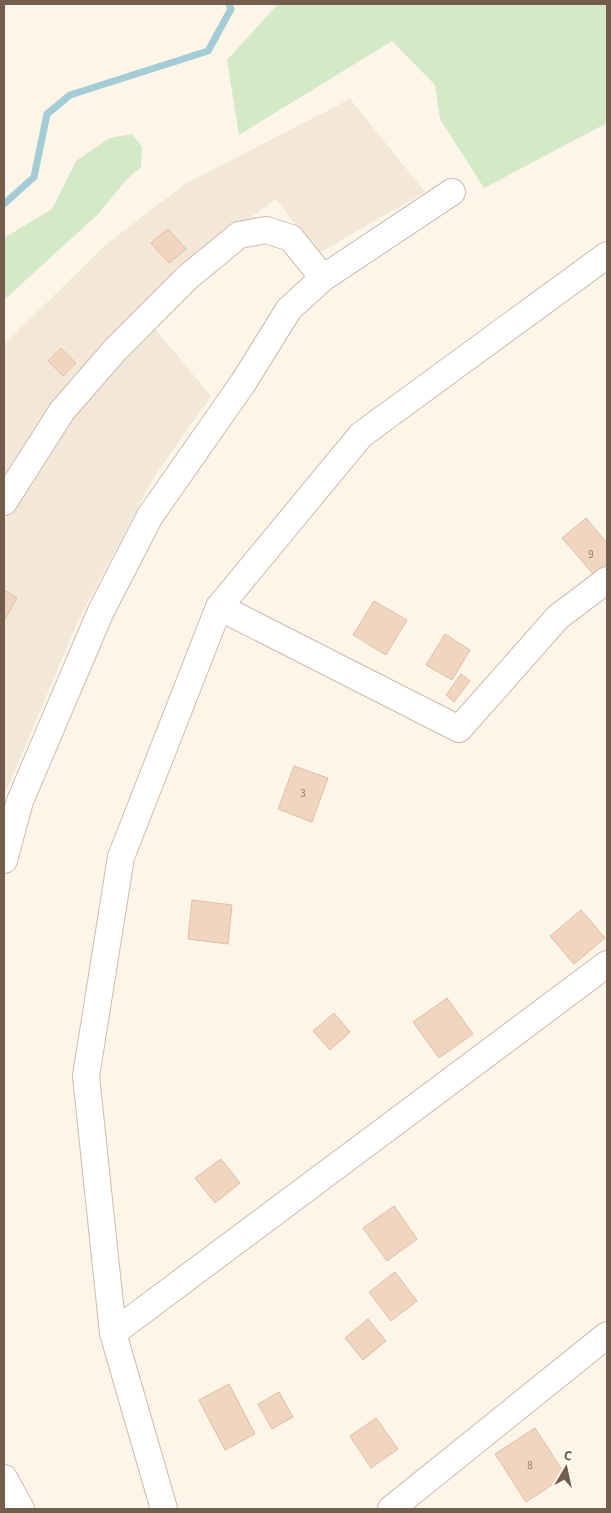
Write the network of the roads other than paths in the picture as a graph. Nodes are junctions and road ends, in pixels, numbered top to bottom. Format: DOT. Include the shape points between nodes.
graph roads {
  1 [pos="452,192"];
  2 [pos="607,255"];
  3 [pos="323,278"];
  4 [pos="4,502"];
  5 [pos="607,580"];
  6 [pos="219,607"];
  7 [pos="4,860"];
  8 [pos="607,964"];
  9 [pos="113,1333"];
  10 [pos="607,1335"];
  11 [pos="4,1478"];
  12 [pos="21,1509"];
  13 [pos="164,1509"];
  14 [pos="391,1509"];
  1 -- 3 [label="street"];
  2 -- 6 [label="street" via="361,434"];
  3 -- 4 [label="street" via="291,238 266,230 239,235 188,277 115,350 62,411"];
  3 -- 7 [label="street" via="289,309 243,383 150,516 101,611 20,800"];
  5 -- 6 [label="street" via="558,617 458,729"];
  6 -- 9 [label="street" via="121,857 86,1076"];
  8 -- 9 [label="street"];
  9 -- 13 [label="street"];
  10 -- 14 [label="street"];
  11 -- 12 [label="street"];
}
